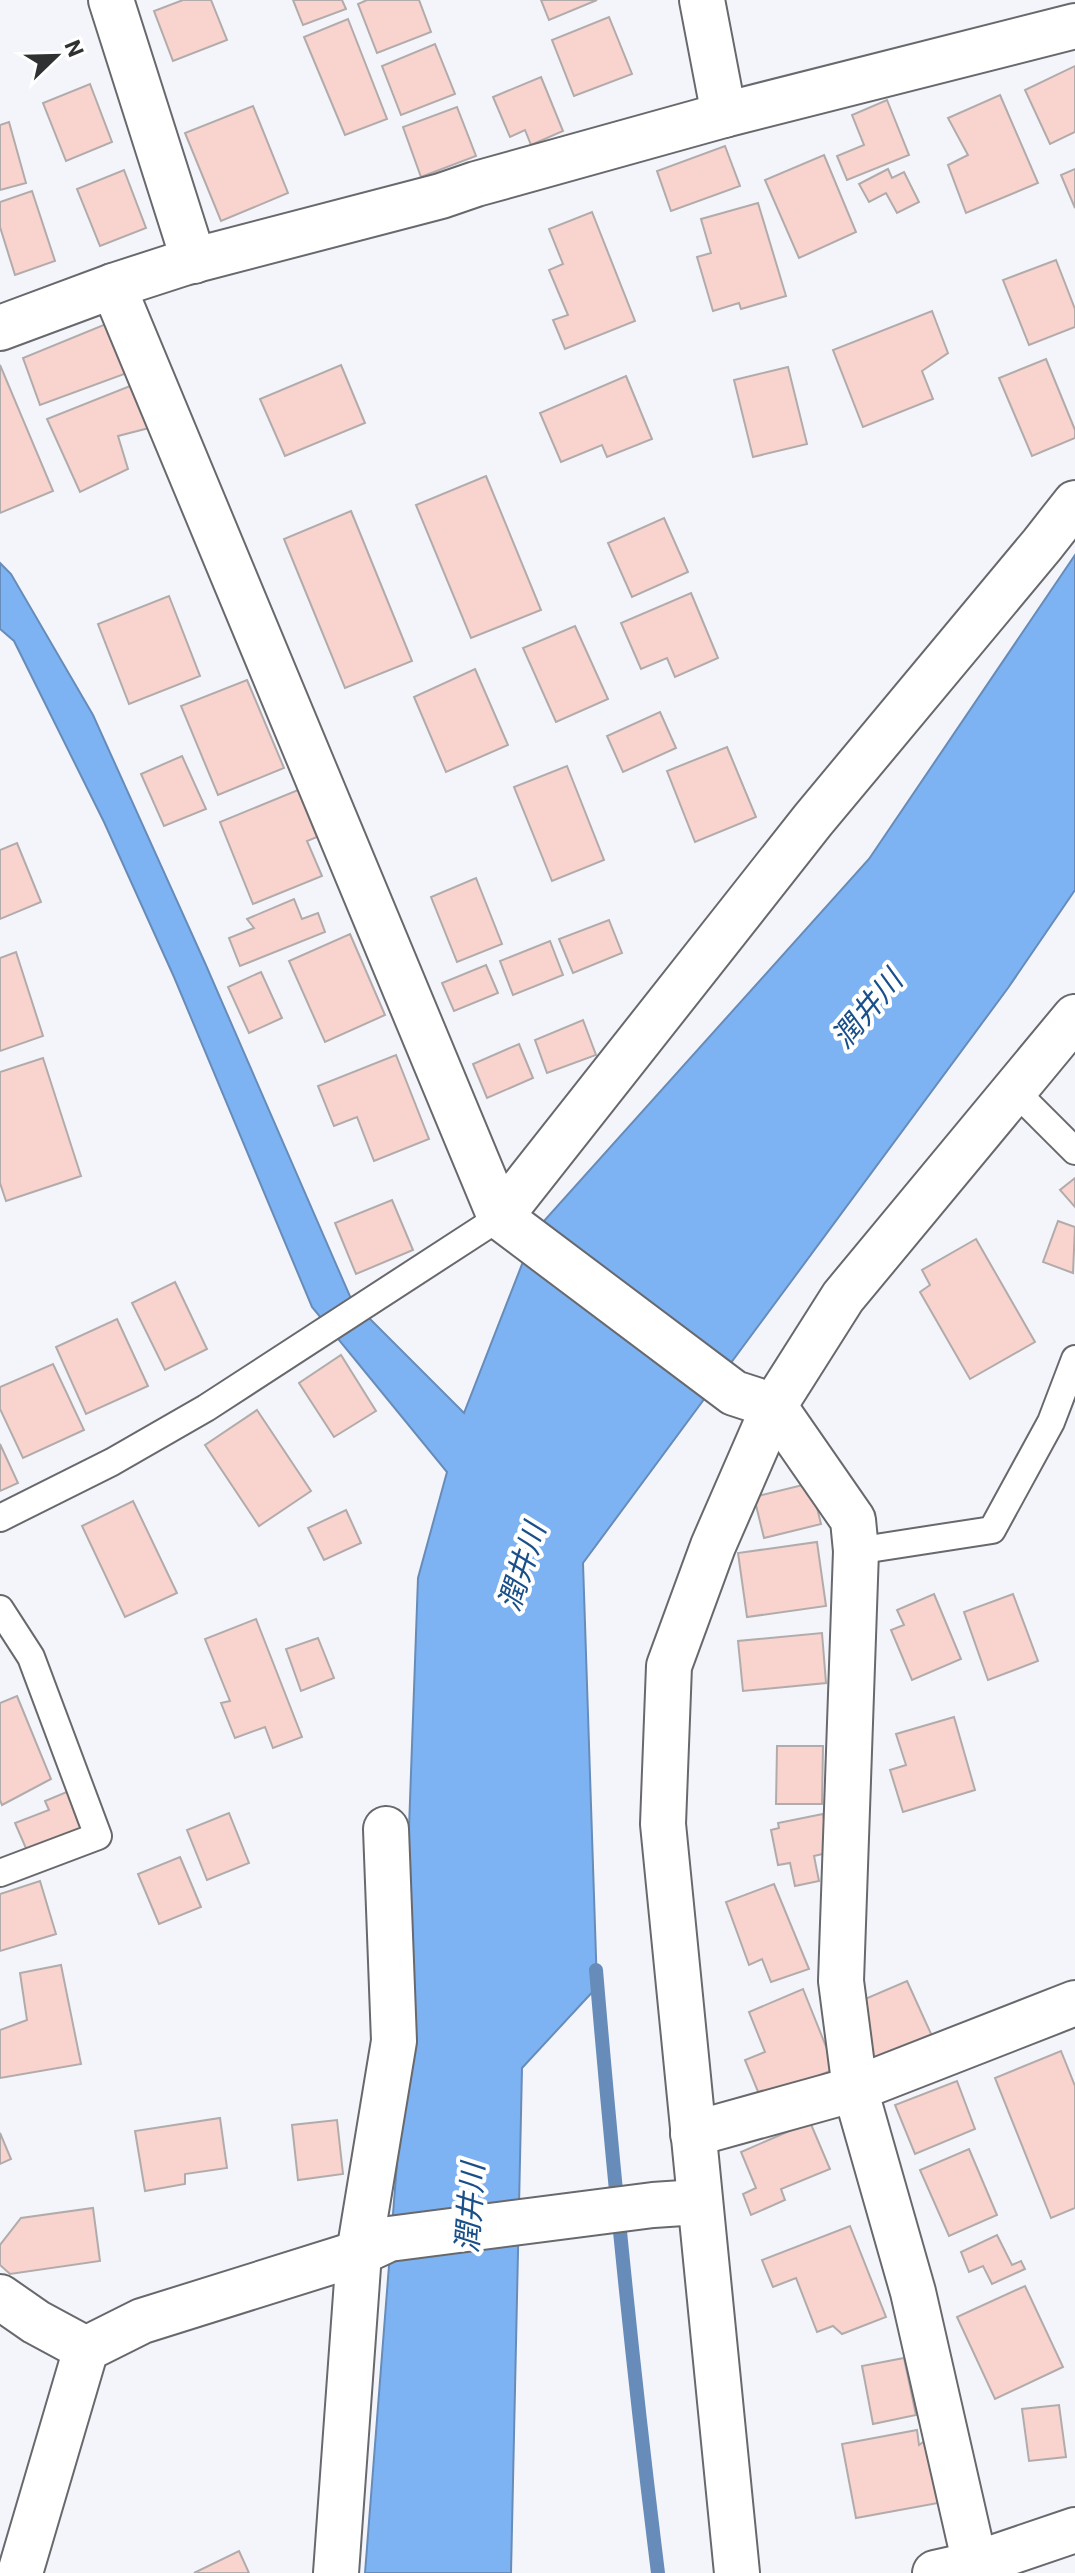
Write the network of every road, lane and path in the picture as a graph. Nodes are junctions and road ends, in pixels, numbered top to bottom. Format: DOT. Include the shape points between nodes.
graph roads {
  1 [pos="111,0"];
  2 [pos="702,0"];
  3 [pos="1075,26"];
  4 [pos="724,115"];
  5 [pos="194,261"];
  6 [pos="113,286"];
  7 [pos="0,328"];
  8 [pos="1075,503"];
  9 [pos="1075,1017"];
  10 [pos="1014,1090"];
  11 [pos="1075,1151"];
  12 [pos="500,1217"];
  13 [pos="1075,1359"];
  14 [pos="754,1400"];
  15 [pos="0,1518"];
  16 [pos="856,1551"];
  17 [pos="0,1609"];
  18 [pos="386,1829"];
  19 [pos="0,1873"];
  20 [pos="1075,2003"];
  21 [pos="855,2089"];
  22 [pos="693,2134"];
  23 [pos="698,2202"];
  24 [pos="374,2246"];
  25 [pos="0,2297"];
  26 [pos="86,2349"];
  27 [pos="1075,2530"];
  28 [pos="955,2568"];
  29 [pos="20,2573"];
  30 [pos="336,2573"];
  31 [pos="737,2573"];
  1 -- 5 [label="street"];
  2 -- 4 [label="street"];
  3 -- 4 [label="street"];
  4 -- 5 [label="street"];
  5 -- 6 [label="street"];
  6 -- 7 [label="street"];
  6 -- 12 [label="street"];
  8 -- 12 [label="street" via="813,820"];
  9 -- 10 [label="street"];
  10 -- 11 [label="lane"];
  10 -- 14 [label="street"];
  12 -- 14 [label="street"];
  12 -- 15 [label="lane" via="206,1408"];
  13 -- 16 [label="lane" via="1051,1422 992,1530"];
  14 -- 16 [label="street" via="853,1520"];
  14 -- 22 [label="street" via="713,1546 669,1666 663,1824"];
  16 -- 21 [label="street" via="841,1981"];
  17 -- 19 [label="lane" via="31,1657 98,1836"];
  18 -- 24 [label="street" via="394,2041"];
  20 -- 21 [label="street"];
  21 -- 22 [label="street"];
  21 -- 28 [label="street" via="913,2292"];
  22 -- 23 [label="street"];
  23 -- 24 [label="street"];
  23 -- 31 [label="street"];
  24 -- 26 [label="street" via="142,2321"];
  24 -- 30 [label="street"];
  25 -- 26 [label="street"];
  26 -- 29 [label="street"];
  27 -- 28 [label="street"];
}
